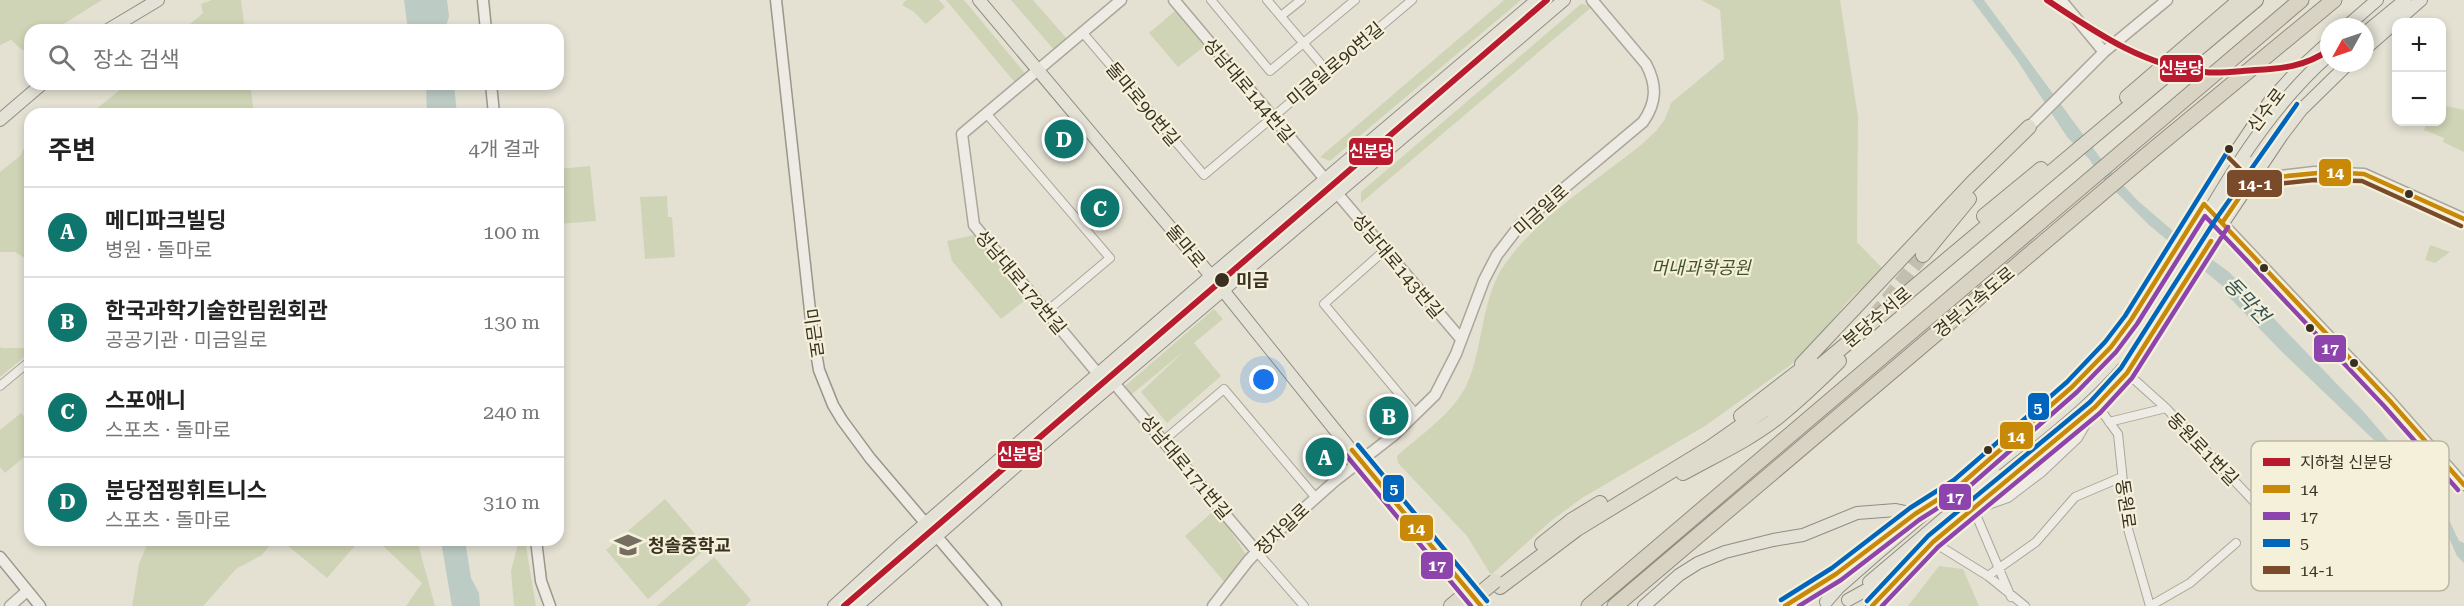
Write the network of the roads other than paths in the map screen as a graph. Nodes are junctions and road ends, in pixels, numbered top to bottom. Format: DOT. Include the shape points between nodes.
graph roads {
  1 [pos="158,0"];
  2 [pos="483,0"];
  3 [pos="776,0"];
  4 [pos="979,0"];
  5 [pos="1121,0"];
  6 [pos="1174,0"];
  7 [pos="1211,0"];
  8 [pos="1267,0"];
  9 [pos="1300,0"];
  10 [pos="1355,0"];
  11 [pos="1412,0"];
  12 [pos="1538,0"];
  13 [pos="1564,0"];
  14 [pos="1592,0"];
  15 [pos="2061,0"];
  16 [pos="2166,0"];
  17 [pos="2240,0"];
  18 [pos="2256,0"];
  19 [pos="2301,0"];
  20 [pos="2334,0"];
  21 [pos="2378,0"];
  22 [pos="2392,0"];
  23 [pos="2404,0"];
  24 [pos="2421,0"];
  25 [pos="1281,16"];
  26 [pos="2357,18"];
  27 [pos="2371,18"];
  28 [pos="118,24"];
  29 [pos="485,24"];
  30 [pos="2374,25"];
  31 [pos="1083,33"];
  32 [pos="2374,41"];
  33 [pos="1303,43"];
  34 [pos="2320,50"];
  35 [pos="2104,52"];
  36 [pos="2320,63"];
  37 [pos="1038,70"];
  38 [pos="1327,71"];
  39 [pos="2322,72"];
  40 [pos="2340,72"];
  41 [pos="35,90"];
  42 [pos="492,90"];
  43 [pos="493,108"];
  44 [pos="2115,112"];
  45 [pos="986,113"];
  46 [pos="1273,117"];
  47 [pos="0,120"];
  48 [pos="2029,127"];
  49 [pos="2009,149"];
  50 [pos="2235,153"];
  51 [pos="2050,168"];
  52 [pos="1204,175"];
  53 [pos="2254,176"];
  54 [pos="1325,179"];
  55 [pos="1336,192"];
  56 [pos="2204,204"];
  57 [pos="2464,219"];
  58 [pos="2223,223"];
  59 [pos="1386,250"];
  60 [pos="1923,255"];
  61 [pos="1211,276"];
  62 [pos="1222,289"];
  63 [pos="1046,312"];
  64 [pos="1461,339"];
  65 [pos="1839,360"];
  66 [pos="24,366"];
  67 [pos="2127,373"];
  68 [pos="1099,375"];
  69 [pos="1114,383"];
  70 [pos="1782,385"];
  71 [pos="0,386"];
  72 [pos="2097,405"];
  73 [pos="2166,408"];
  74 [pos="1416,414"];
  75 [pos="2109,422"];
  76 [pos="1163,441"];
  77 [pos="2425,441"];
  78 [pos="1360,461"];
  79 [pos="2449,468"];
  80 [pos="2122,477"];
  81 [pos="2464,485"];
  82 [pos="1966,497"];
  83 [pos="1316,498"];
  84 [pos="2251,498"];
  85 [pos="1608,508"];
  86 [pos="1915,514"];
  87 [pos="927,523"];
  88 [pos="937,536"];
  89 [pos="1933,542"];
  90 [pos="2236,543"];
  91 [pos="537,546"];
  92 [pos="1257,552"];
  93 [pos="0,557"];
  94 [pos="2000,567"];
  95 [pos="1836,574"];
  96 [pos="1988,576"];
  97 [pos="1498,584"];
  98 [pos="27,591"];
  99 [pos="1469,591"];
  100 [pos="2011,597"];
  101 [pos="1845,603"];
  102 [pos="1824,604"];
  103 [pos="10,606"];
  104 [pos="40,606"];
  105 [pos="550,606"];
  106 [pos="834,606"];
  107 [pos="857,606"];
  108 [pos="996,606"];
  109 [pos="1213,606"];
  110 [pos="1304,606"];
  111 [pos="1451,606"];
  112 [pos="1465,606"];
  113 [pos="1479,606"];
  114 [pos="1589,606"];
  115 [pos="1615,606"];
  116 [pos="1644,606"];
  117 [pos="1785,606"];
  118 [pos="1795,606"];
  119 [pos="1872,606"];
  120 [pos="2025,606"];
  121 [pos="2150,606"];
  1 -- 28 [label="main road"];
  2 -- 29 [label="street"];
  3 -- 87 [label="street, 미금로" via="819,370 842,420 870,459"];
  4 -- 37 [label="main road, 돌마로"];
  5 -- 31 [label="street"];
  6 -- 46 [label="street, 성남대로144번길"];
  7 -- 33 [label="street" via="1270,71"];
  8 -- 25 [label="street"];
  9 -- 25 [label="street"];
  10 -- 33 [label="street"];
  11 -- 38 [label="street, 미금일로90번길"];
  12 -- 54 [label="main road"];
  13 -- 55 [label="main road"];
  14 -- 64 [label="street, 미금일로" via="1646,64 1654,82 1653,103 1643,122 1510,236 1484,280"];
  15 -- 35 [label="street"];
  16 -- 35 [label="street"];
  17 -- 44 [label="highway, 분당수서로"];
  18 -- 44 [label="highway, 분당수서로"];
  19 -- 114 [label="highway, 경부고속도로"];
  20 -- 115 [label="highway, 경부고속도로"];
  21 -- 26 [label="main road"];
  22 -- 27 [label="main road"];
  23 -- 30 [label="main road"];
  24 -- 32 [label="main road"];
  25 -- 33 [label="street"];
  31 -- 37 [label="street"];
  31 -- 52 [label="street, 돌마로90번길"];
  33 -- 38 [label="street"];
  34 -- 50 [label="main road, 신수로" via="2270,101"];
  35 -- 48 [label="street"];
  36 -- 82 [label="main road, bridge" via="2271,116 2122,350 2099,376"];
  37 -- 45 [label="street, 성남대로172번길"];
  37 -- 61 [label="main road, 돌마로"];
  38 -- 46 [label="street, 미금일로90번길"];
  39 -- 82 [label="main road, bridge" via="2278,120 2126,357 2074,410"];
  40 -- 53 [label="main road, 신수로" via="2301,110"];
  41 -- 47 [label="main road"];
  42 -- 43 [label="street"];
  44 -- 51 [label="highway, 분당수서로"];
  45 -- 63 [label="street, 성남대로172번길" via="962,134 974,225"];
  45 -- 63 [label="street" via="1110,258"];
  46 -- 52 [label="street, 미금일로90번길"];
  46 -- 54 [label="street, 성남대로144번길"];
  48 -- 49 [label="highway"];
  49 -- 60 [label="highway"];
  49 -- 70 [label="highway" via="1972,183"];
  50 -- 53 [label="street"];
  50 -- 56 [label="main road, 신수로"];
  51 -- 70 [label="highway, 분당수서로" via="2017,188 1849,333"];
  51 -- 85 [label="highway, 분당수서로" via="1788,393 1711,447"];
  53 -- 57 [label="street" via="2364,174"];
  53 -- 58 [label="main road, 신수로"];
  54 -- 61 [label="main road"];
  55 -- 59 [label="street, 성남대로143번길"];
  55 -- 62 [label="main road"];
  56 -- 58 [label="street"];
  56 -- 82 [label="main road, 신수로" via="2111,347"];
  58 -- 67 [label="main road, 신수로"];
  58 -- 77 [label="street"];
  59 -- 64 [label="street, 성남대로143번길"];
  59 -- 74 [label="street" via="1324,304"];
  61 -- 62 [label="main road, 돌마로"];
  61 -- 68 [label="main road"];
  62 -- 69 [label="main road"];
  62 -- 78 [label="main road, 돌마로"];
  63 -- 68 [label="street, 성남대로172번길"];
  64 -- 74 [label="street, 미금일로" via="1442,384"];
  65 -- 85 [label="highway" via="1777,418 1726,451 1637,499"];
  66 -- 71 [label="street"];
  67 -- 72 [label="main road, 신수로"];
  67 -- 73 [label="street"];
  68 -- 87 [label="main road"];
  69 -- 76 [label="street, 성남대로171번길"];
  69 -- 88 [label="main road"];
  70 -- 97 [label="highway, 분당수서로" via="1705,441 1572,520"];
  72 -- 75 [label="street, 동원로"];
  72 -- 82 [label="main road, 신수로"];
  73 -- 75 [label="street, 동원로1번길"];
  73 -- 84 [label="street, 동원로1번길"];
  74 -- 78 [label="street, 미금일로"];
  75 -- 80 [label="street, 동원로" via="2118,434"];
  76 -- 83 [label="street" via="1224,389"];
  76 -- 92 [label="street, 성남대로171번길"];
  78 -- 83 [label="street, 정자일로"];
  78 -- 99 [label="main road, 돌마로"];
  79 -- 81 [label="street"];
  80 -- 94 [label="street" via="2075,497 2036,542"];
  80 -- 121 [label="street, 동원로" via="2128,528"];
  82 -- 86 [label="main road"];
  82 -- 89 [label="main road, 신수로"];
  82 -- 94 [label="street"];
  82 -- 101 [label="main road"];
  82 -- 102 [label="main road"];
  83 -- 92 [label="street, 정자일로"];
  85 -- 97 [label="highway, 분당수서로"];
  86 -- 95 [label="main road"];
  86 -- 116 [label="main road" via="1896,510 1857,513 1803,535 1725,552 1679,575"];
  87 -- 88 [label="street, 미금로"];
  87 -- 106 [label="main road"];
  88 -- 107 [label="main road"];
  88 -- 108 [label="street, 미금로"];
  89 -- 96 [label="street"];
  89 -- 101 [label="main road" via="1888,578"];
  89 -- 119 [label="main road"];
  90 -- 121 [label="street" via="2190,583"];
  91 -- 105 [label="street" via="541,581"];
  92 -- 109 [label="street, 정자일로"];
  92 -- 110 [label="street"];
  93 -- 98 [label="street"];
  94 -- 96 [label="street"];
  94 -- 100 [label="street"];
  95 -- 117 [label="main road"];
  95 -- 118 [label="main road"];
  96 -- 100 [label="street"];
  97 -- 112 [label="highway, 분당수서로, bridge"];
  97 -- 113 [label="highway, 분당수서로"];
  98 -- 103 [label="street"];
  98 -- 104 [label="street"];
  99 -- 111 [label="highway"];
  99 -- 113 [label="main road, 돌마로"];
  100 -- 120 [label="street"];
}
